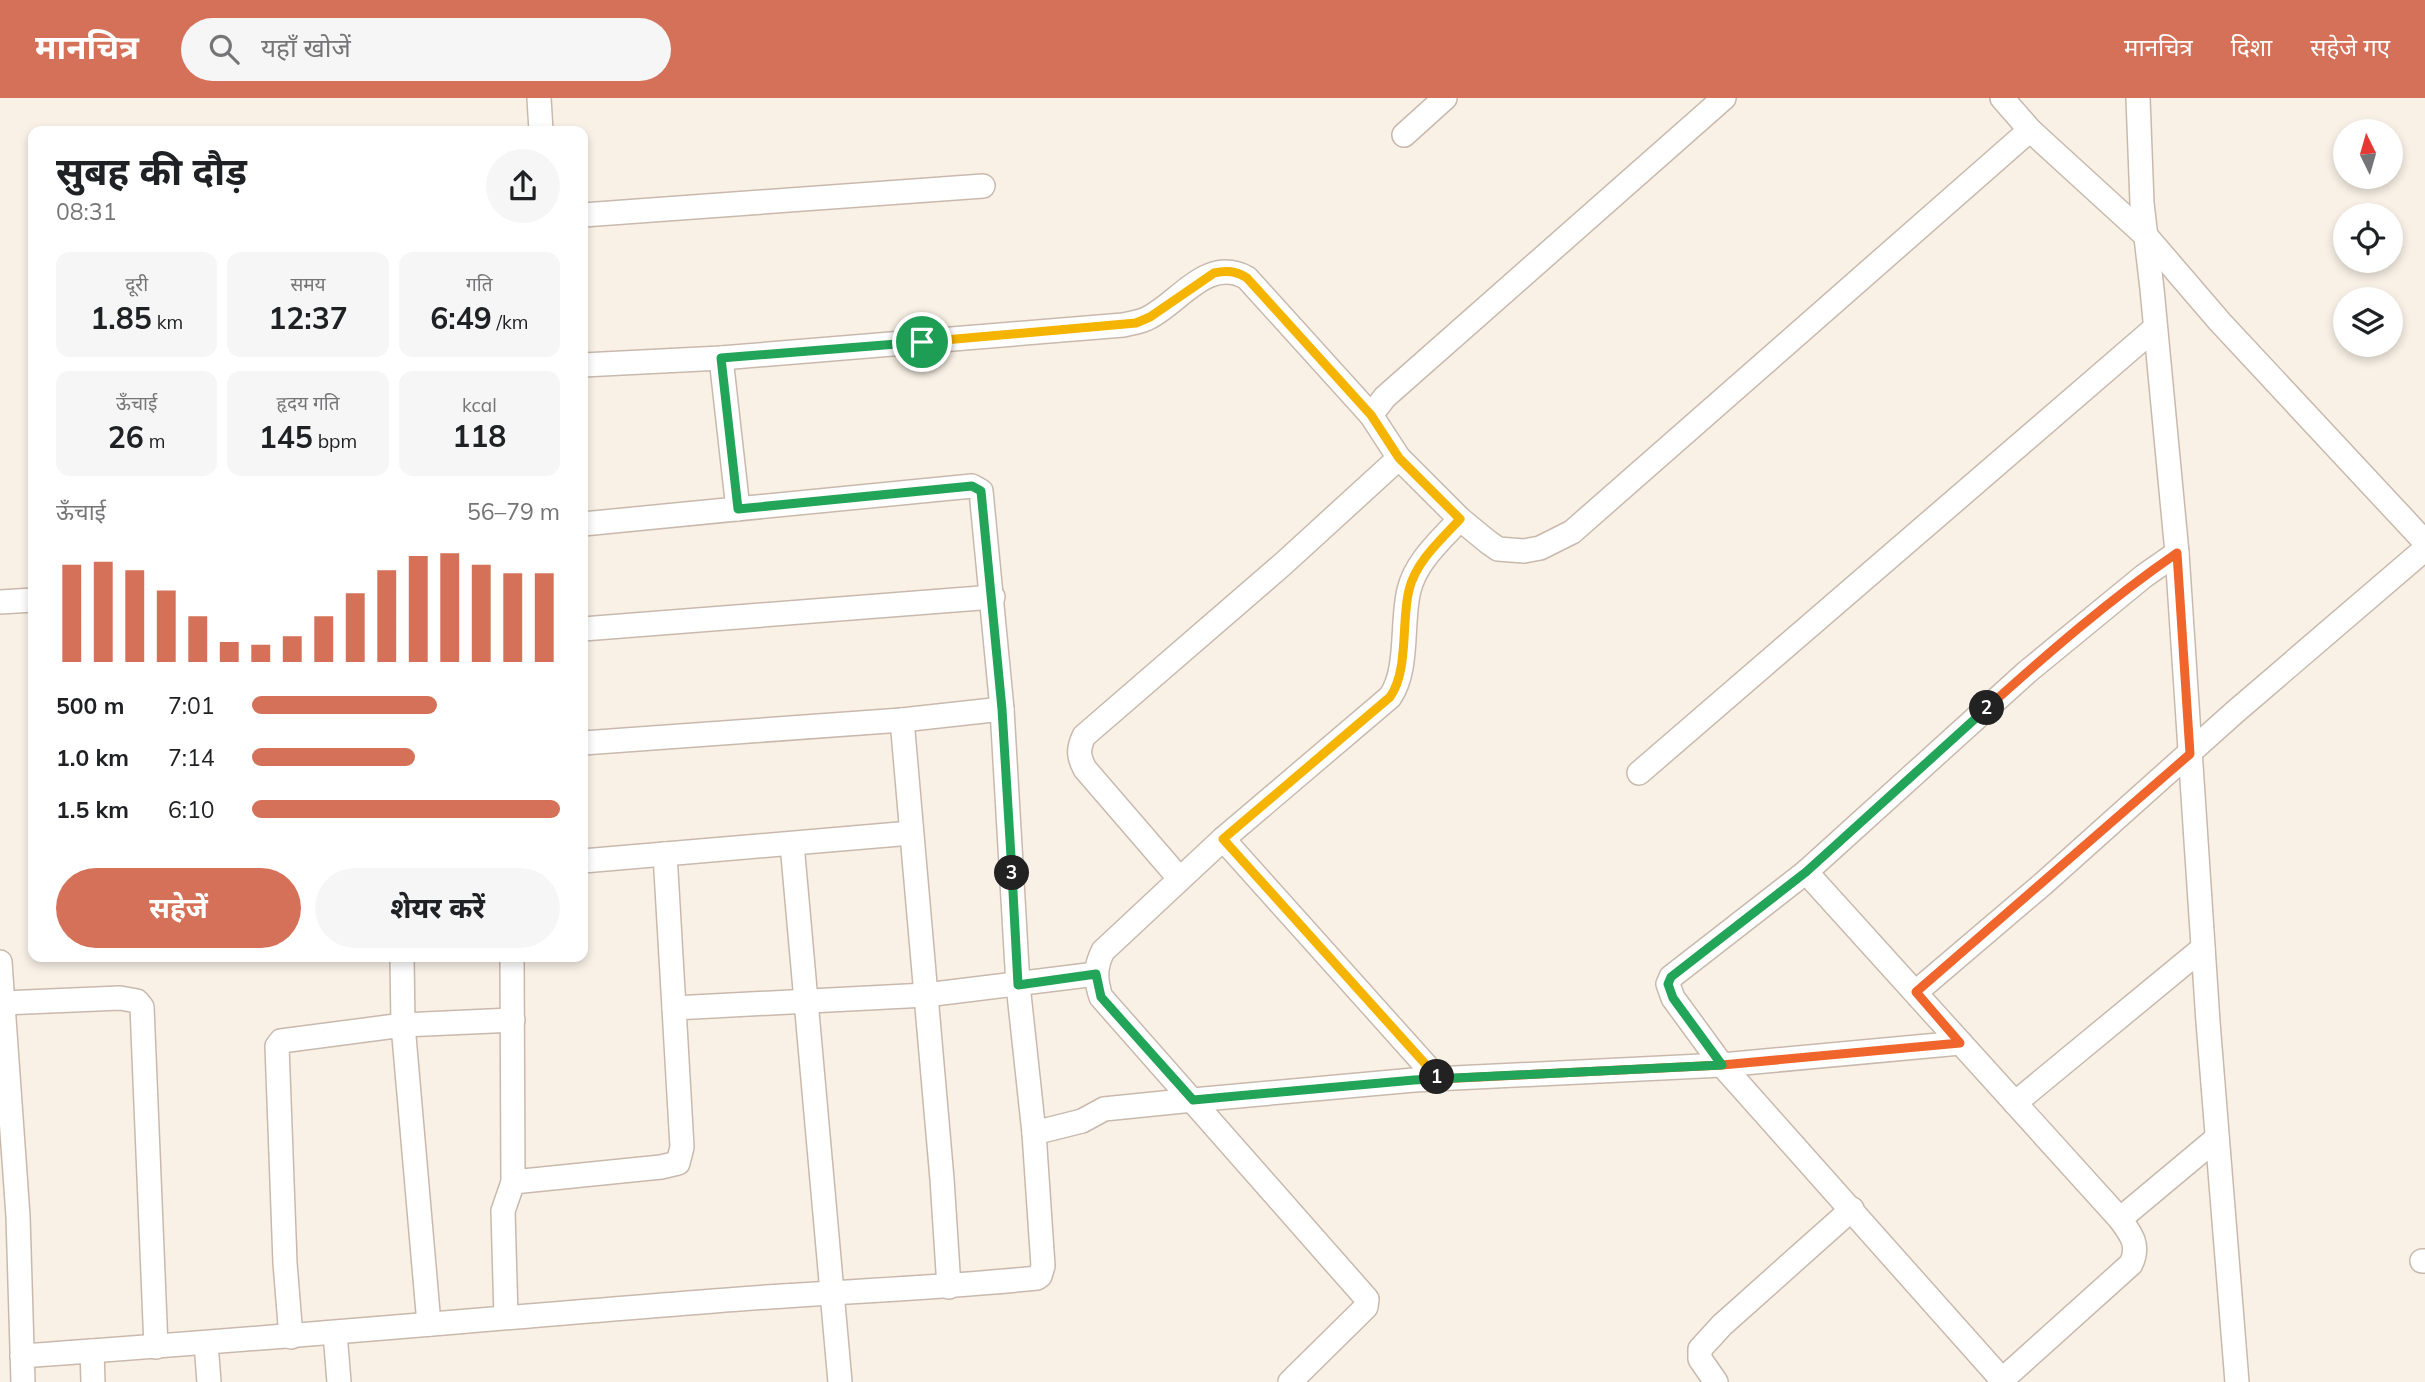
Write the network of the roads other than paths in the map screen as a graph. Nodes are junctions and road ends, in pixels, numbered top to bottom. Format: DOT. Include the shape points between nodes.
graph roads {
  1 [pos="539,98"];
  2 [pos="1445,98"];
  3 [pos="1724,98"];
  4 [pos="2002,98"];
  5 [pos="2138,98"];
  6 [pos="541,126"];
  7 [pos="2031,130"];
  8 [pos="1404,135"];
  9 [pos="983,186"];
  10 [pos="588,215"];
  11 [pos="2147,237"];
  12 [pos="2155,328"];
  13 [pos="721,358"];
  14 [pos="588,365"];
  15 [pos="1371,415"];
  16 [pos="1399,458"];
  17 [pos="738,509"];
  18 [pos="1460,519"];
  19 [pos="588,524"];
  20 [pos="2425,542"];
  21 [pos="2425,550"];
  22 [pos="2177,553"];
  23 [pos="993,597"];
  24 [pos="28,600"];
  25 [pos="0,603"];
  26 [pos="588,629"];
  27 [pos="1002,709"];
  28 [pos="902,720"];
  29 [pos="588,743"];
  30 [pos="2190,754"];
  31 [pos="1639,773"];
  32 [pos="911,834"];
  33 [pos="1223,839"];
  34 [pos="792,844"];
  35 [pos="665,854"];
  36 [pos="588,861"];
  37 [pos="1806,872"];
  38 [pos="1179,878"];
  39 [pos="2203,948"];
  40 [pos="0,962"];
  41 [pos="402,962"];
  42 [pos="512,962"];
  43 [pos="1096,974"];
  44 [pos="1018,985"];
  45 [pos="1916,992"];
  46 [pos="926,995"];
  47 [pos="3,1003"];
  48 [pos="804,1003"];
  49 [pos="674,1008"];
  50 [pos="513,1020"];
  51 [pos="403,1025"];
  52 [pos="1960,1043"];
  53 [pos="1722,1065"];
  54 [pos="1438,1079"];
  55 [pos="1193,1100"];
  56 [pos="2015,1103"];
  57 [pos="1034,1133"];
  58 [pos="2217,1138"];
  59 [pos="513,1182"];
  60 [pos="1852,1209"];
  61 [pos="2120,1219"];
  62 [pos="949,1287"];
  63 [pos="830,1291"];
  64 [pos="506,1317"];
  65 [pos="429,1324"];
  66 [pos="335,1333"];
  67 [pos="292,1336"];
  68 [pos="206,1343"];
  69 [pos="156,1347"];
  70 [pos="92,1351"];
  71 [pos="22,1356"];
  72 [pos="2003,1381"];
  73 [pos="23,1382"];
  74 [pos="93,1382"];
  75 [pos="208,1382"];
  76 [pos="339,1382"];
  77 [pos="840,1382"];
  78 [pos="1290,1382"];
  79 [pos="1716,1382"];
  80 [pos="2237,1382"];
  1 -- 6 [label="street"];
  2 -- 8 [label="street"];
  3 -- 15 [label="street" via="1385,397"];
  4 -- 7 [label="street"];
  5 -- 11 [label="street"];
  7 -- 11 [label="street"];
  7 -- 18 [label="street" via="1572,532 1540,548 1498,549"];
  9 -- 10 [label="street"];
  11 -- 12 [label="street"];
  11 -- 20 [label="street" via="2220,323"];
  12 -- 22 [label="street"];
  12 -- 31 [label="street"];
  13 -- 14 [label="street"];
  13 -- 15 [label="street" via="1123,325 1150,317 1214,273 1230,271 1247,278"];
  13 -- 17 [label="street"];
  15 -- 16 [label="street"];
  16 -- 18 [label="street"];
  16 -- 38 [label="street" via="1084,736 1079,749 1085,769"];
  17 -- 19 [label="street"];
  17 -- 23 [label="street" via="976,486 982,494"];
  18 -- 33 [label="street" via="1423,559 1409,588 1399,680 1390,697"];
  21 -- 30 [label="street"];
  22 -- 30 [label="street"];
  22 -- 37 [label="street" via="2027,672"];
  23 -- 26 [label="street"];
  23 -- 27 [label="street"];
  24 -- 25 [label="street"];
  27 -- 28 [label="street"];
  27 -- 44 [label="street"];
  28 -- 29 [label="street"];
  28 -- 32 [label="street"];
  30 -- 39 [label="street"];
  30 -- 45 [label="street"];
  32 -- 34 [label="street"];
  32 -- 46 [label="street"];
  33 -- 38 [label="street"];
  33 -- 54 [label="street"];
  34 -- 35 [label="street"];
  34 -- 48 [label="street"];
  35 -- 36 [label="street"];
  35 -- 49 [label="street"];
  37 -- 45 [label="street"];
  37 -- 53 [label="street" via="1671,977 1668,984 1673,998"];
  38 -- 43 [label="street" via="1104,951"];
  39 -- 56 [label="street"];
  39 -- 58 [label="street"];
  40 -- 47 [label="street"];
  41 -- 51 [label="street"];
  42 -- 50 [label="street"];
  43 -- 44 [label="street"];
  43 -- 55 [label="street" via="1101,997"];
  44 -- 46 [label="street"];
  44 -- 57 [label="street"];
  45 -- 52 [label="street"];
  46 -- 48 [label="street"];
  46 -- 62 [label="street"];
  47 -- 69 [label="street" via="120,998 137,1001 142,1007"];
  47 -- 71 [label="street" via="18,1216"];
  48 -- 49 [label="street"];
  48 -- 63 [label="street"];
  49 -- 59 [label="street" via="682,1147 678,1163"];
  50 -- 51 [label="street"];
  50 -- 59 [label="street"];
  51 -- 65 [label="street"];
  51 -- 67 [label="street" via="281,1041 277,1046"];
  52 -- 53 [label="street"];
  52 -- 56 [label="street"];
  53 -- 54 [label="street"];
  53 -- 60 [label="street"];
  54 -- 55 [label="street"];
  55 -- 57 [label="street" via="1104,1109 1082,1121"];
  55 -- 78 [label="street" via="1367,1299 1366,1307"];
  56 -- 61 [label="street"];
  57 -- 62 [label="street" via="1041,1276"];
  58 -- 61 [label="street"];
  58 -- 80 [label="street"];
  59 -- 64 [label="street" via="503,1211"];
  60 -- 72 [label="street"];
  60 -- 79 [label="street" via="1700,1349 1700,1359"];
  61 -- 72 [label="street" via="2136,1250 2131,1264"];
  62 -- 63 [label="street"];
  63 -- 64 [label="street"];
  63 -- 77 [label="street"];
  64 -- 65 [label="street"];
  65 -- 66 [label="street"];
  66 -- 67 [label="street"];
  66 -- 76 [label="street"];
  67 -- 68 [label="street"];
  68 -- 69 [label="street"];
  68 -- 75 [label="street"];
  69 -- 70 [label="street"];
  70 -- 71 [label="street"];
  70 -- 74 [label="street"];
  71 -- 73 [label="street"];
}
